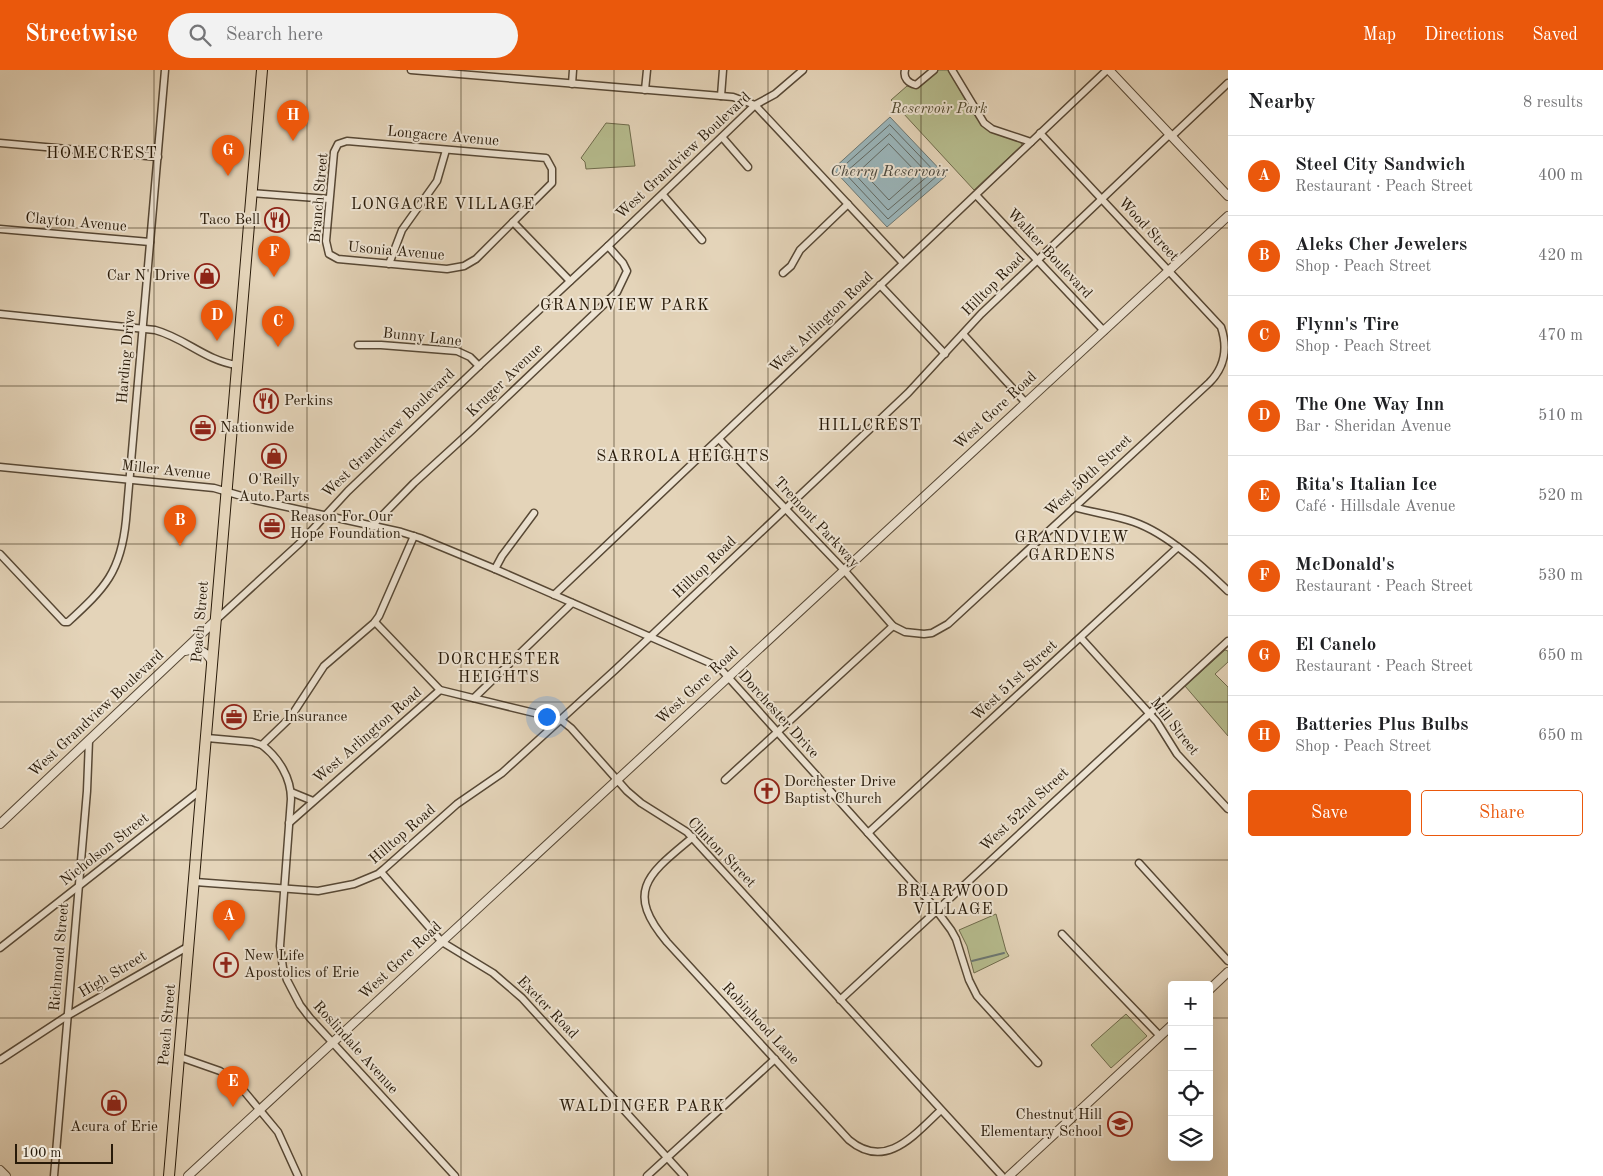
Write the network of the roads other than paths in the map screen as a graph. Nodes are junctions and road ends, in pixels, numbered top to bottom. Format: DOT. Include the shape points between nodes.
graph roads {
  1 [pos="165,70"];
  2 [pos="262,70"];
  3 [pos="411,70"];
  4 [pos="573,70"];
  5 [pos="647,70"];
  6 [pos="722,70"];
  7 [pos="803,70"];
  8 [pos="905,70"];
  9 [pos="934,70"];
  10 [pos="952,70"];
  11 [pos="1108,70"];
  12 [pos="425,71"];
  13 [pos="499,74"];
  14 [pos="1228,83"];
  15 [pos="572,84"];
  16 [pos="645,90"];
  17 [pos="721,96"];
  18 [pos="755,105"];
  19 [pos="1040,133"];
  20 [pos="1171,135"];
  21 [pos="722,138"];
  22 [pos="1031,142"];
  23 [pos="0,143"];
  24 [pos="338,144"];
  25 [pos="446,150"];
  26 [pos="158,157"];
  27 [pos="546,158"];
  28 [pos="748,167"];
  29 [pos="252,193"];
  30 [pos="663,195"];
  31 [pos="976,195"];
  32 [pos="1228,196"];
  33 [pos="330,199"];
  34 [pos="1101,199"];
  35 [pos="848,204"];
  36 [pos="1228,216"];
  37 [pos="513,222"];
  38 [pos="0,229"];
  39 [pos="702,240"];
  40 [pos="150,242"];
  41 [pos="608,246"];
  42 [pos="329,254"];
  43 [pos="1037,260"];
  44 [pos="903,263"];
  45 [pos="389,264"];
  46 [pos="1168,271"];
  47 [pos="784,273"];
  48 [pos="570,281"];
  49 [pos="880,285"];
  50 [pos="0,314"];
  51 [pos="142,327"];
  52 [pos="1104,331"];
  53 [pos="963,334"];
  54 [pos="358,346"];
  55 [pos="1228,349"];
  56 [pos="945,354"];
  57 [pos="237,365"];
  58 [pos="479,366"];
  59 [pos="1026,403"];
  60 [pos="719,439"];
  61 [pos="0,467"];
  62 [pos="129,479"];
  63 [pos="227,492"];
  64 [pos="1074,507"];
  65 [pos="786,508"];
  66 [pos="534,514"];
  67 [pos="326,515"];
  68 [pos="372,526"];
  69 [pos="414,536"];
  70 [pos="1178,547"];
  71 [pos="0,554"];
  72 [pos="495,570"];
  73 [pos="844,570"];
  74 [pos="1228,591"];
  75 [pos="554,595"];
  76 [pos="572,603"];
  77 [pos="216,620"];
  78 [pos="375,622"];
  79 [pos="893,626"];
  80 [pos="650,637"];
  81 [pos="1081,638"];
  82 [pos="1228,641"];
  83 [pos="183,652"];
  84 [pos="213,663"];
  85 [pos="728,677"];
  86 [pos="440,690"];
  87 [pos="474,698"];
  88 [pos="1149,713"];
  89 [pos="561,720"];
  90 [pos="777,732"];
  91 [pos="206,738"];
  92 [pos="89,740"];
  93 [pos="262,746"];
  94 [pos="618,780"];
  95 [pos="725,780"];
  96 [pos="202,790"];
  97 [pos="291,792"];
  98 [pos="313,801"];
  99 [pos="1228,809"];
  100 [pos="289,823"];
  101 [pos="0,824"];
  102 [pos="868,833"];
  103 [pos="693,837"];
  104 [pos="1139,863"];
  105 [pos="381,872"];
  106 [pos="194,882"];
  107 [pos="78,886"];
  108 [pos="284,888"];
  109 [pos="936,910"];
  110 [pos="1062,934"];
  111 [pos="442,942"];
  112 [pos="189,946"];
  113 [pos="0,948"];
  114 [pos="1228,960"];
  115 [pos="1228,972"];
  116 [pos="1213,986"];
  117 [pos="840,1000"];
  118 [pos="67,1016"];
  119 [pos="1171,1026"];
  120 [pos="1160,1036"];
  121 [pos="333,1044"];
  122 [pos="180,1057"];
  123 [pos="775,1059"];
  124 [pos="0,1060"];
  125 [pos="1038,1063"];
  126 [pos="260,1109"];
  127 [pos="941,1110"];
  128 [pos="667,1157"];
  129 [pos="0,1170"];
  130 [pos="6,1176"];
  131 [pos="54,1176"];
  132 [pos="169,1176"];
  133 [pos="188,1176"];
  134 [pos="298,1176"];
  135 [pos="456,1176"];
  136 [pos="647,1176"];
  137 [pos="684,1176"];
  138 [pos="1002,1176"];
  139 [pos="1009,1176"];
  1 -- 26 [label="street, Harding Drive"];
  2 -- 29 [label="main road, Peach Street"];
  3 -- 12 [label="street"];
  4 -- 15 [label="street"];
  5 -- 16 [label="street"];
  6 -- 17 [label="street"];
  7 -- 18 [label="street, West Grandview Boulevard" via="775,94"];
  8 -- 9 [label="street" via="904,77 916,85"];
  10 -- 22 [label="street" via="984,123 992,129"];
  11 -- 19 [label="street, West Arlington Road"];
  11 -- 20 [label="street"];
  12 -- 13 [label="street"];
  13 -- 15 [label="street"];
  14 -- 20 [label="street, Hilltop Road"];
  15 -- 16 [label="street"];
  16 -- 17 [label="street"];
  17 -- 18 [label="street"];
  18 -- 21 [label="street, West Grandview Boulevard"];
  18 -- 35 [label="street"];
  19 -- 22 [label="street, West Arlington Road"];
  19 -- 34 [label="street, Wood Street"];
  20 -- 32 [label="street"];
  20 -- 34 [label="street, Hilltop Road"];
  21 -- 28 [label="street"];
  21 -- 30 [label="street, West Grandview Boulevard"];
  22 -- 31 [label="street, West Arlington Road"];
  23 -- 26 [label="street"];
  24 -- 25 [label="street, Longacre Avenue" via="347,141"];
  24 -- 33 [label="street, Branch Street" via="334,152"];
  25 -- 27 [label="street, Longacre Avenue"];
  25 -- 45 [label="street" via="437,181 402,230"];
  26 -- 40 [label="street, Harding Drive"];
  27 -- 37 [label="street, Usonia Avenue" via="551,166 551,186"];
  29 -- 33 [label="street"];
  29 -- 57 [label="main road, Peach Street"];
  30 -- 39 [label="street"];
  30 -- 41 [label="street, West Grandview Boulevard"];
  31 -- 43 [label="street, Walker Boulevard"];
  31 -- 44 [label="street, West Arlington Road"];
  33 -- 42 [label="street, Branch Street" via="326,241"];
  34 -- 43 [label="street, Hilltop Road"];
  34 -- 46 [label="street, Wood Street"];
  35 -- 44 [label="street"];
  35 -- 47 [label="street" via="800,250"];
  36 -- 46 [label="street, West Gore Road"];
  37 -- 45 [label="street, Usonia Avenue" via="476,259 464,266 447,269"];
  37 -- 48 [label="street"];
  38 -- 40 [label="street, Clayton Avenue"];
  40 -- 51 [label="street, Harding Drive"];
  41 -- 48 [label="street, West Grandview Boulevard"];
  41 -- 68 [label="street, Kruger Avenue" via="627,271 617,292"];
  42 -- 45 [label="street, Usonia Avenue" via="343,260"];
  43 -- 52 [label="street, Walker Boulevard"];
  43 -- 53 [label="street, Hilltop Road"];
  44 -- 49 [label="street, West Arlington Road"];
  46 -- 52 [label="street, West Gore Road"];
  46 -- 55 [label="street, Wood Street" via="1219,323 1226,335"];
  48 -- 58 [label="street, West Grandview Boulevard"];
  49 -- 56 [label="street"];
  49 -- 60 [label="street, West Arlington Road"];
  50 -- 51 [label="street"];
  51 -- 57 [label="street" via="167,333 205,355 225,364"];
  51 -- 62 [label="street, Harding Drive"];
  52 -- 59 [label="street, West Gore Road"];
  53 -- 56 [label="street, Hilltop Road"];
  53 -- 59 [label="street"];
  54 -- 58 [label="street, Bunny Lane" via="457,351"];
  55 -- 64 [label="street, West 50th Street" via="1226,361 1217,374"];
  56 -- 65 [label="street, Hilltop Road"];
  57 -- 63 [label="main road, Peach Street"];
  58 -- 67 [label="street, West Grandview Boulevard"];
  59 -- 73 [label="street, West Gore Road"];
  60 -- 65 [label="street, Tremont Parkway"];
  60 -- 75 [label="street, West Arlington Road"];
  61 -- 62 [label="street, Miller Avenue"];
  62 -- 63 [label="street, Miller Avenue" via="209,487"];
  62 -- 71 [label="street, Harding Drive" via="124,537 115,570 104,588 68,622 64,622"];
  63 -- 67 [label="street, Miller Avenue"];
  63 -- 77 [label="main road, Peach Street"];
  64 -- 70 [label="street" via="1135,522"];
  64 -- 79 [label="street, West 50th Street" via="941,629 914,634"];
  65 -- 73 [label="street, Tremont Parkway"];
  65 -- 80 [label="street, Hilltop Road"];
  66 -- 72 [label="street"];
  67 -- 68 [label="street, Dorchester Drive"];
  67 -- 77 [label="street, West Grandview Boulevard"];
  68 -- 69 [label="street, Dorchester Drive"];
  69 -- 72 [label="street, Dorchester Drive"];
  69 -- 78 [label="street"];
  70 -- 74 [label="street"];
  70 -- 81 [label="street, West 51st Street"];
  72 -- 75 [label="street, Dorchester Drive"];
  73 -- 79 [label="street, Tremont Parkway"];
  73 -- 85 [label="street, West Gore Road"];
  75 -- 76 [label="street, Dorchester Drive"];
  76 -- 80 [label="street, Dorchester Drive"];
  76 -- 87 [label="street"];
  77 -- 83 [label="street, West Grandview Boulevard"];
  77 -- 84 [label="main road, Peach Street"];
  78 -- 86 [label="street"];
  78 -- 93 [label="street" via="324,666 290,718"];
  79 -- 90 [label="street"];
  80 -- 85 [label="street, Dorchester Drive" via="712,664"];
  80 -- 89 [label="street, Hilltop Road"];
  81 -- 88 [label="street, Mill Street"];
  81 -- 102 [label="street, West 51st Street"];
  82 -- 88 [label="street, West 52nd Street"];
  83 -- 84 [label="street" via="203,651"];
  83 -- 92 [label="street, West Grandview Boulevard"];
  84 -- 91 [label="main road, Peach Street"];
  85 -- 90 [label="street, Dorchester Drive"];
  85 -- 94 [label="street, West Gore Road"];
  86 -- 87 [label="street, Clinton Street"];
  86 -- 98 [label="street, West Arlington Road"];
  87 -- 89 [label="street, Clinton Street"];
  88 -- 99 [label="street, Mill Street" via="1163,729 1177,754"];
  88 -- 109 [label="street, West 52nd Street"];
  89 -- 94 [label="street, Clinton Street"];
  89 -- 105 [label="street, Hilltop Road" via="502,773 457,804"];
  90 -- 95 [label="street"];
  90 -- 102 [label="street, Dorchester Drive"];
  91 -- 93 [label="street" via="252,742"];
  91 -- 96 [label="main road, Peach Street"];
  92 -- 101 [label="street, West Grandview Boulevard"];
  92 -- 107 [label="street, Richmond Street"];
  93 -- 97 [label="street, Roslindale Avenue" via="284,771"];
  94 -- 103 [label="street, Clinton Street" via="641,803"];
  94 -- 111 [label="street, West Gore Road"];
  96 -- 106 [label="main road, Peach Street"];
  96 -- 107 [label="street, Nicholson Street"];
  97 -- 98 [label="street, West Arlington Road"];
  97 -- 100 [label="street, Roslindale Avenue"];
  98 -- 100 [label="street, West Arlington Road"];
  100 -- 108 [label="street, Roslindale Avenue"];
  102 -- 109 [label="street, Dorchester Drive"];
  103 -- 117 [label="street, Clinton Street"];
  103 -- 123 [label="street, Robinhood Lane" via="653,874 644,893 646,912 667,942"];
  104 -- 114 [label="street"];
  105 -- 108 [label="street, Hilltop Road" via="354,884 328,890"];
  105 -- 111 [label="street, Exeter Road"];
  106 -- 108 [label="street, Hilltop Road"];
  106 -- 112 [label="main road, Peach Street"];
  107 -- 113 [label="street, Nicholson Street"];
  107 -- 118 [label="street, Richmond Street"];
  108 -- 121 [label="street, Roslindale Avenue" via="279,939 283,968 300,1005"];
  109 -- 117 [label="street, West 52nd Street"];
  109 -- 125 [label="street, Dorchester Drive" via="956,939 977,996"];
  110 -- 120 [label="street"];
  111 -- 121 [label="street, West Gore Road"];
  111 -- 128 [label="street, Exeter Road" via="493,973 522,998"];
  112 -- 118 [label="street, High Street"];
  112 -- 122 [label="main road, Peach Street"];
  115 -- 116 [label="street"];
  117 -- 127 [label="street, Clinton Street"];
  118 -- 124 [label="street, High Street"];
  118 -- 131 [label="street, Richmond Street"];
  119 -- 120 [label="street"];
  120 -- 139 [label="street"];
  121 -- 126 [label="street, West Gore Road"];
  121 -- 135 [label="street, Roslindale Avenue"];
  122 -- 126 [label="street" via="226,1074"];
  122 -- 132 [label="main road, Peach Street"];
  123 -- 127 [label="street, Robinhood Lane" via="849,1140 865,1149 879,1152 897,1148"];
  123 -- 128 [label="street"];
  126 -- 133 [label="street, West Gore Road"];
  126 -- 134 [label="street" via="281,1138"];
  127 -- 138 [label="street, Clinton Street"];
  128 -- 136 [label="street"];
  128 -- 137 [label="street, Exeter Road"];
  129 -- 130 [label="street"];
}
